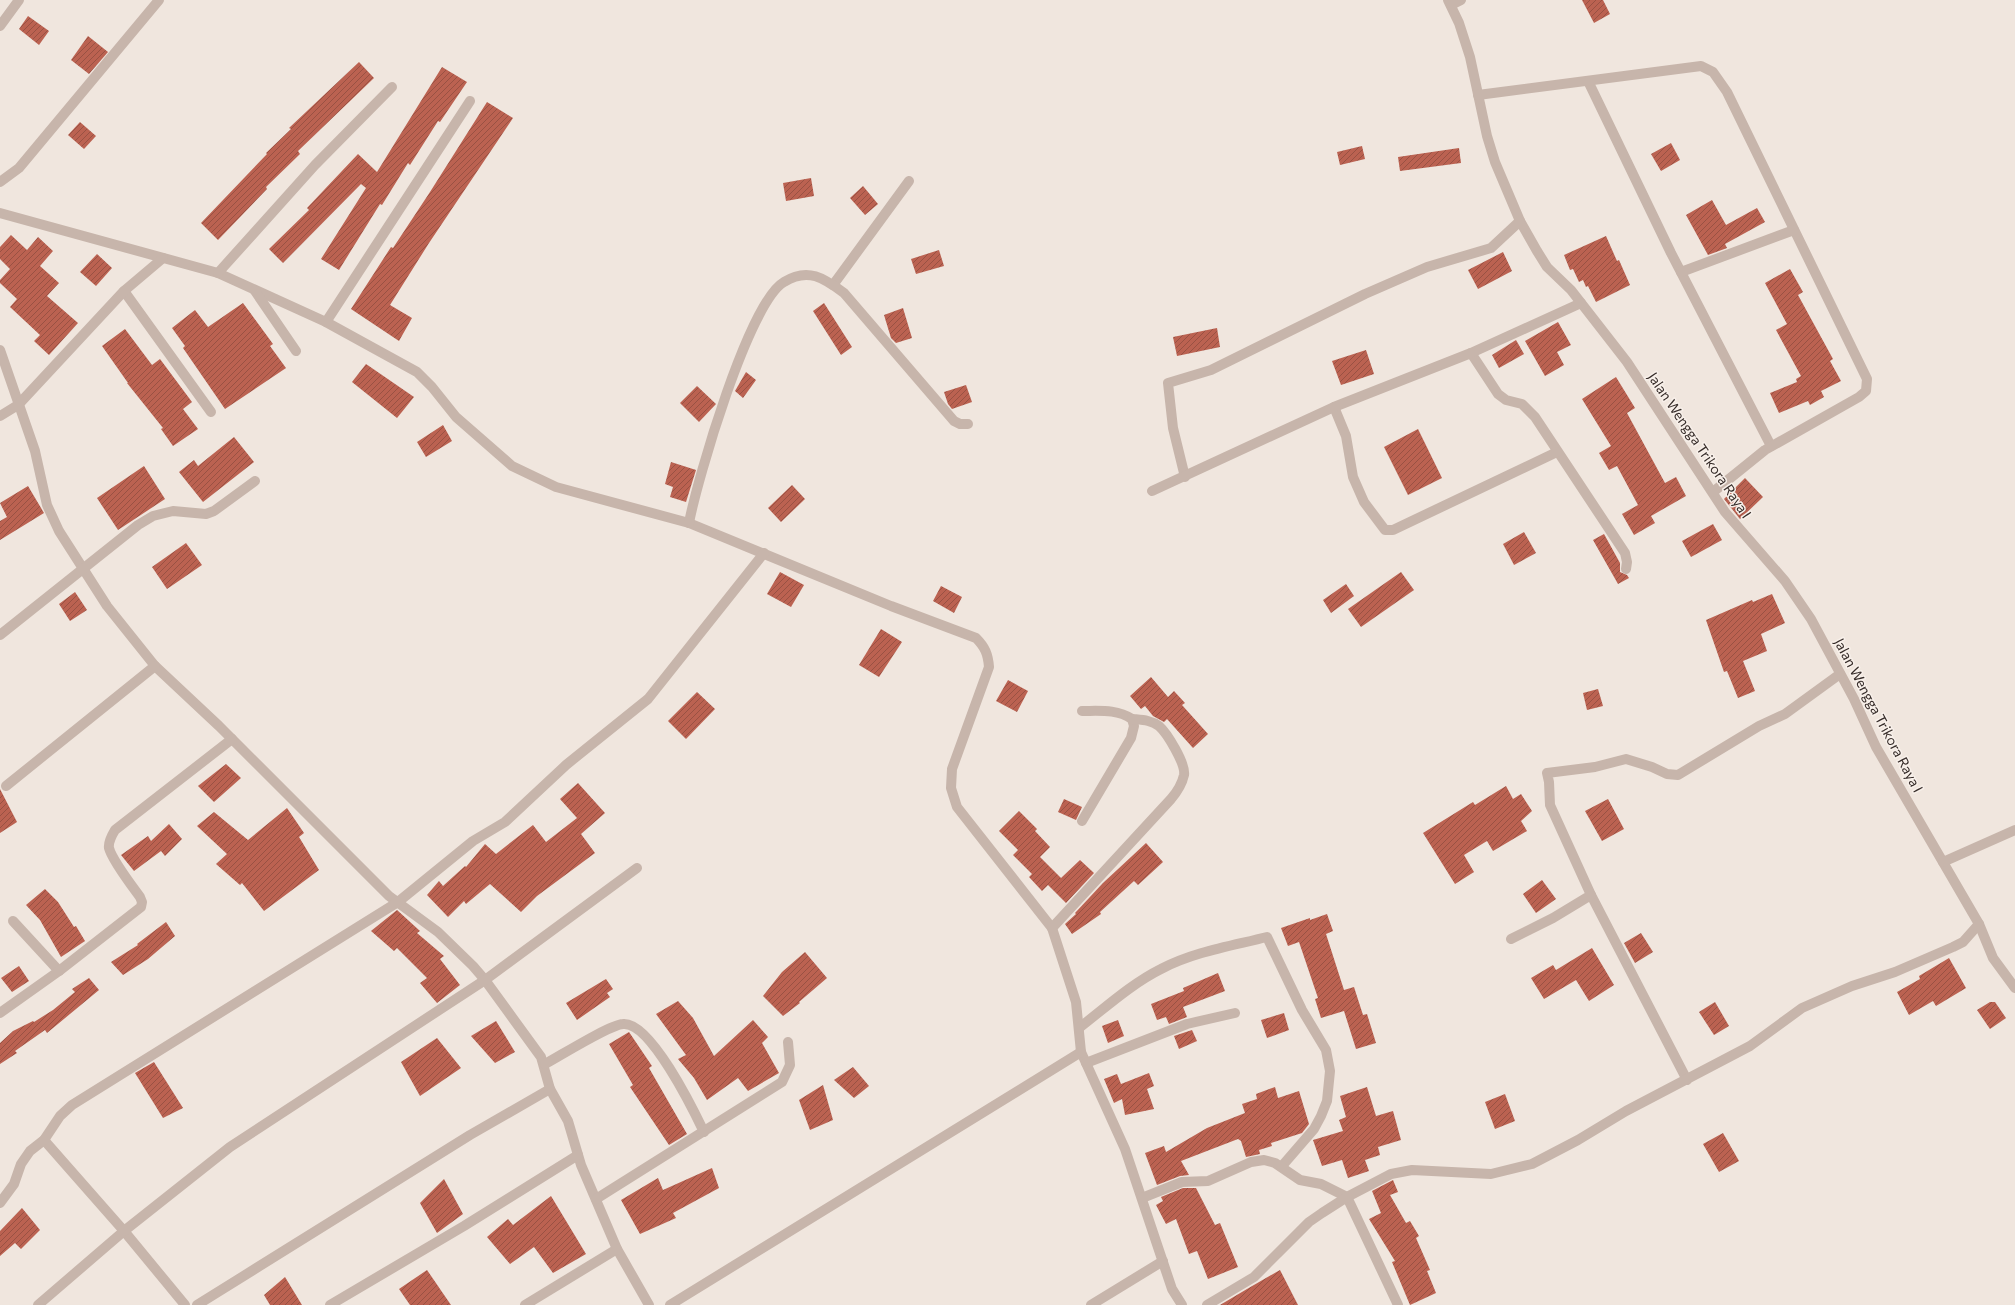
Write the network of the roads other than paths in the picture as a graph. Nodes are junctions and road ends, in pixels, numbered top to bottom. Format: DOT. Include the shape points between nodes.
graph roads {
  1 [pos="19,0"];
  2 [pos="159,0"];
  3 [pos="1461,0"];
  4 [pos="1449,2"];
  5 [pos="0,26"];
  6 [pos="1588,81"];
  7 [pos="392,87"];
  8 [pos="1478,95"];
  9 [pos="470,101"];
  10 [pos="909,181"];
  11 [pos="0,182"];
  12 [pos="0,213"];
  13 [pos="1520,221"];
  14 [pos="1794,230"];
  15 [pos="163,258"];
  16 [pos="1681,272"];
  17 [pos="218,273"];
  18 [pos="833,285"];
  19 [pos="124,291"];
  20 [pos="255,291"];
  21 [pos="1580,303"];
  22 [pos="326,322"];
  23 [pos="0,350"];
  24 [pos="296,351"];
  25 [pos="1471,353"];
  26 [pos="18,405"];
  27 [pos="1334,407"];
  28 [pos="211,412"];
  29 [pos="0,416"];
  30 [pos="968,424"];
  31 [pos="1771,446"];
  32 [pos="1557,452"];
  33 [pos="1185,476"];
  34 [pos="255,481"];
  35 [pos="1152,491"];
  36 [pos="1713,492"];
  37 [pos="689,524"];
  38 [pos="764,553"];
  39 [pos="84,568"];
  40 [pos="1626,569"];
  41 [pos="0,635"];
  42 [pos="155,666"];
  43 [pos="1840,674"];
  44 [pos="1082,711"];
  45 [pos="1132,719"];
  46 [pos="232,739"];
  47 [pos="6,786"];
  48 [pos="1082,821"];
  49 [pos="2015,830"];
  50 [pos="1943,862"];
  51 [pos="636,868"];
  52 [pos="1591,895"];
  53 [pos="398,902"];
  54 [pos="13,921"];
  55 [pos="1979,924"];
  56 [pos="1052,928"];
  57 [pos="1512,939"];
  58 [pos="59,971"];
  59 [pos="484,980"];
  60 [pos="2015,988"];
  61 [pos="0,1013"];
  62 [pos="1235,1013"];
  63 [pos="1079,1028"];
  64 [pos="788,1042"];
  65 [pos="1081,1052"];
  66 [pos="1086,1063"];
  67 [pos="544,1064"];
  68 [pos="1687,1080"];
  69 [pos="550,1089"];
  70 [pos="704,1132"];
  71 [pos="44,1140"];
  72 [pos="578,1155"];
  73 [pos="1282,1166"];
  74 [pos="1347,1197"];
  75 [pos="1142,1198"];
  76 [pos="596,1199"];
  77 [pos="0,1203"];
  78 [pos="124,1231"];
  79 [pos="617,1249"];
  80 [pos="1163,1261"];
  81 [pos="38,1305"];
  82 [pos="185,1305"];
  83 [pos="197,1305"];
  84 [pos="330,1305"];
  85 [pos="524,1305"];
  86 [pos="649,1305"];
  87 [pos="670,1305"];
  88 [pos="1092,1305"];
  89 [pos="1182,1305"];
  90 [pos="1207,1305"];
  91 [pos="1398,1305"];
  1 -- 5 [label="street"];
  2 -- 11 [label="street" via="19,168"];
  3 -- 4 [label="street"];
  4 -- 8 [label="street, Jalan Wengga Trikora Raya I" via="1470,57"];
  6 -- 8 [label="street"];
  6 -- 14 [label="street" via="1683,67 1701,66 1713,72 1727,92"];
  6 -- 16 [label="street"];
  7 -- 17 [label="street" via="315,165"];
  8 -- 13 [label="street, Jalan Wengga Trikora Raya I" via="1495,162"];
  9 -- 22 [label="street"];
  10 -- 18 [label="street"];
  12 -- 15 [label="street"];
  13 -- 21 [label="street, Jalan Wengga Trikora Raya I" via="1547,267"];
  13 -- 33 [label="street" via="1491,248 1427,267 1365,294 1211,370 1168,383 1173,428"];
  14 -- 16 [label="street"];
  14 -- 31 [label="street" via="1867,379 1866,391"];
  15 -- 17 [label="street"];
  15 -- 19 [label="street"];
  16 -- 31 [label="street"];
  17 -- 20 [label="street"];
  18 -- 30 [label="street" via="844,294 954,421"];
  18 -- 37 [label="street" via="823,278 802,274 783,282 769,297 738,359 695,494"];
  19 -- 26 [label="street"];
  19 -- 28 [label="street"];
  20 -- 22 [label="street"];
  20 -- 24 [label="street"];
  21 -- 25 [label="street"];
  21 -- 36 [label="street, Jalan Wengga Trikora Raya I" via="1627,362"];
  22 -- 37 [label="street" via="417,372 456,416 512,466 556,487"];
  23 -- 26 [label="street"];
  25 -- 27 [label="street"];
  25 -- 32 [label="street" via="1498,394 1528,409"];
  26 -- 29 [label="street"];
  26 -- 39 [label="street" via="34,451 47,505 59,531"];
  27 -- 32 [label="street" via="1346,436 1354,477 1364,502 1388,531"];
  27 -- 33 [label="street"];
  31 -- 36 [label="street"];
  32 -- 40 [label="street" via="1625,553"];
  33 -- 35 [label="street"];
  34 -- 39 [label="street" via="206,514 173,510 153,516"];
  36 -- 43 [label="street, Jalan Wengga Trikora Raya I" via="1725,512 1785,582 1811,619"];
  37 -- 38 [label="street"];
  38 -- 53 [label="street" via="648,699 566,765 505,822 473,841"];
  38 -- 56 [label="street" via="976,638 984,646 988,657 986,676 952,769 951,788 956,807"];
  39 -- 41 [label="street"];
  39 -- 42 [label="street" via="107,606"];
  42 -- 46 [label="street"];
  42 -- 47 [label="street"];
  43 -- 50 [label="street, Jalan Wengga Trikora Raya I" via="1876,747"];
  43 -- 52 [label="street" via="1784,714 1759,726 1678,775 1666,774 1626,759 1595,767 1547,773 1550,782 1550,805"];
  44 -- 45 [label="street" via="1125,714"];
  45 -- 48 [label="street" via="1134,726 1131,738"];
  45 -- 56 [label="street" via="1150,721 1164,731 1183,765 1181,783 1171,799"];
  46 -- 53 [label="street"];
  46 -- 58 [label="street" via="115,830 109,848 140,897 141,907"];
  49 -- 50 [label="street"];
  50 -- 55 [label="street, Jalan Wengga Trikora Raya I"];
  51 -- 59 [label="street"];
  52 -- 57 [label="street"];
  52 -- 68 [label="street"];
  53 -- 59 [label="street" via="438,932"];
  53 -- 71 [label="street" via="72,1105 60,1116"];
  54 -- 58 [label="street"];
  55 -- 60 [label="street, Jalan Wengga Trikora Raya I" via="1993,958"];
  55 -- 68 [label="street" via="1963,942 1953,947 1808,1005 1750,1046"];
  56 -- 63 [label="street" via="1076,1002"];
  58 -- 61 [label="street"];
  59 -- 67 [label="street" via="524,1031"];
  59 -- 78 [label="street" via="230,1147"];
  62 -- 66 [label="street" via="1187,1024"];
  63 -- 65 [label="street"];
  63 -- 73 [label="street" via="1137,983 1161,969 1188,957 1267,937 1302,1010 1326,1050 1330,1071 1327,1101 1321,1116 1314,1129"];
  64 -- 70 [label="street" via="790,1065 782,1082"];
  65 -- 66 [label="street"];
  65 -- 87 [label="street"];
  66 -- 75 [label="street" via="1125,1149"];
  67 -- 69 [label="street"];
  67 -- 70 [label="street" via="622,1024 635,1026 649,1039 684,1090"];
  68 -- 74 [label="street" via="1532,1164 1491,1174 1412,1170 1391,1174"];
  69 -- 72 [label="street" via="568,1121"];
  69 -- 83 [label="street" via="470,1135"];
  70 -- 76 [label="street"];
  71 -- 77 [label="street" via="30,1151 21,1164 14,1184"];
  71 -- 78 [label="street"];
  72 -- 76 [label="street"];
  72 -- 84 [label="street"];
  73 -- 74 [label="street" via="1300,1180 1321,1184"];
  73 -- 75 [label="street" via="1270,1161 1251,1162 1208,1181 1182,1182"];
  74 -- 90 [label="street" via="1310,1222 1254,1277"];
  74 -- 91 [label="street"];
  75 -- 80 [label="street"];
  76 -- 79 [label="street"];
  78 -- 81 [label="street"];
  78 -- 82 [label="street"];
  79 -- 85 [label="street"];
  79 -- 86 [label="street"];
  80 -- 88 [label="street"];
  80 -- 89 [label="street" via="1172,1289"];
}
